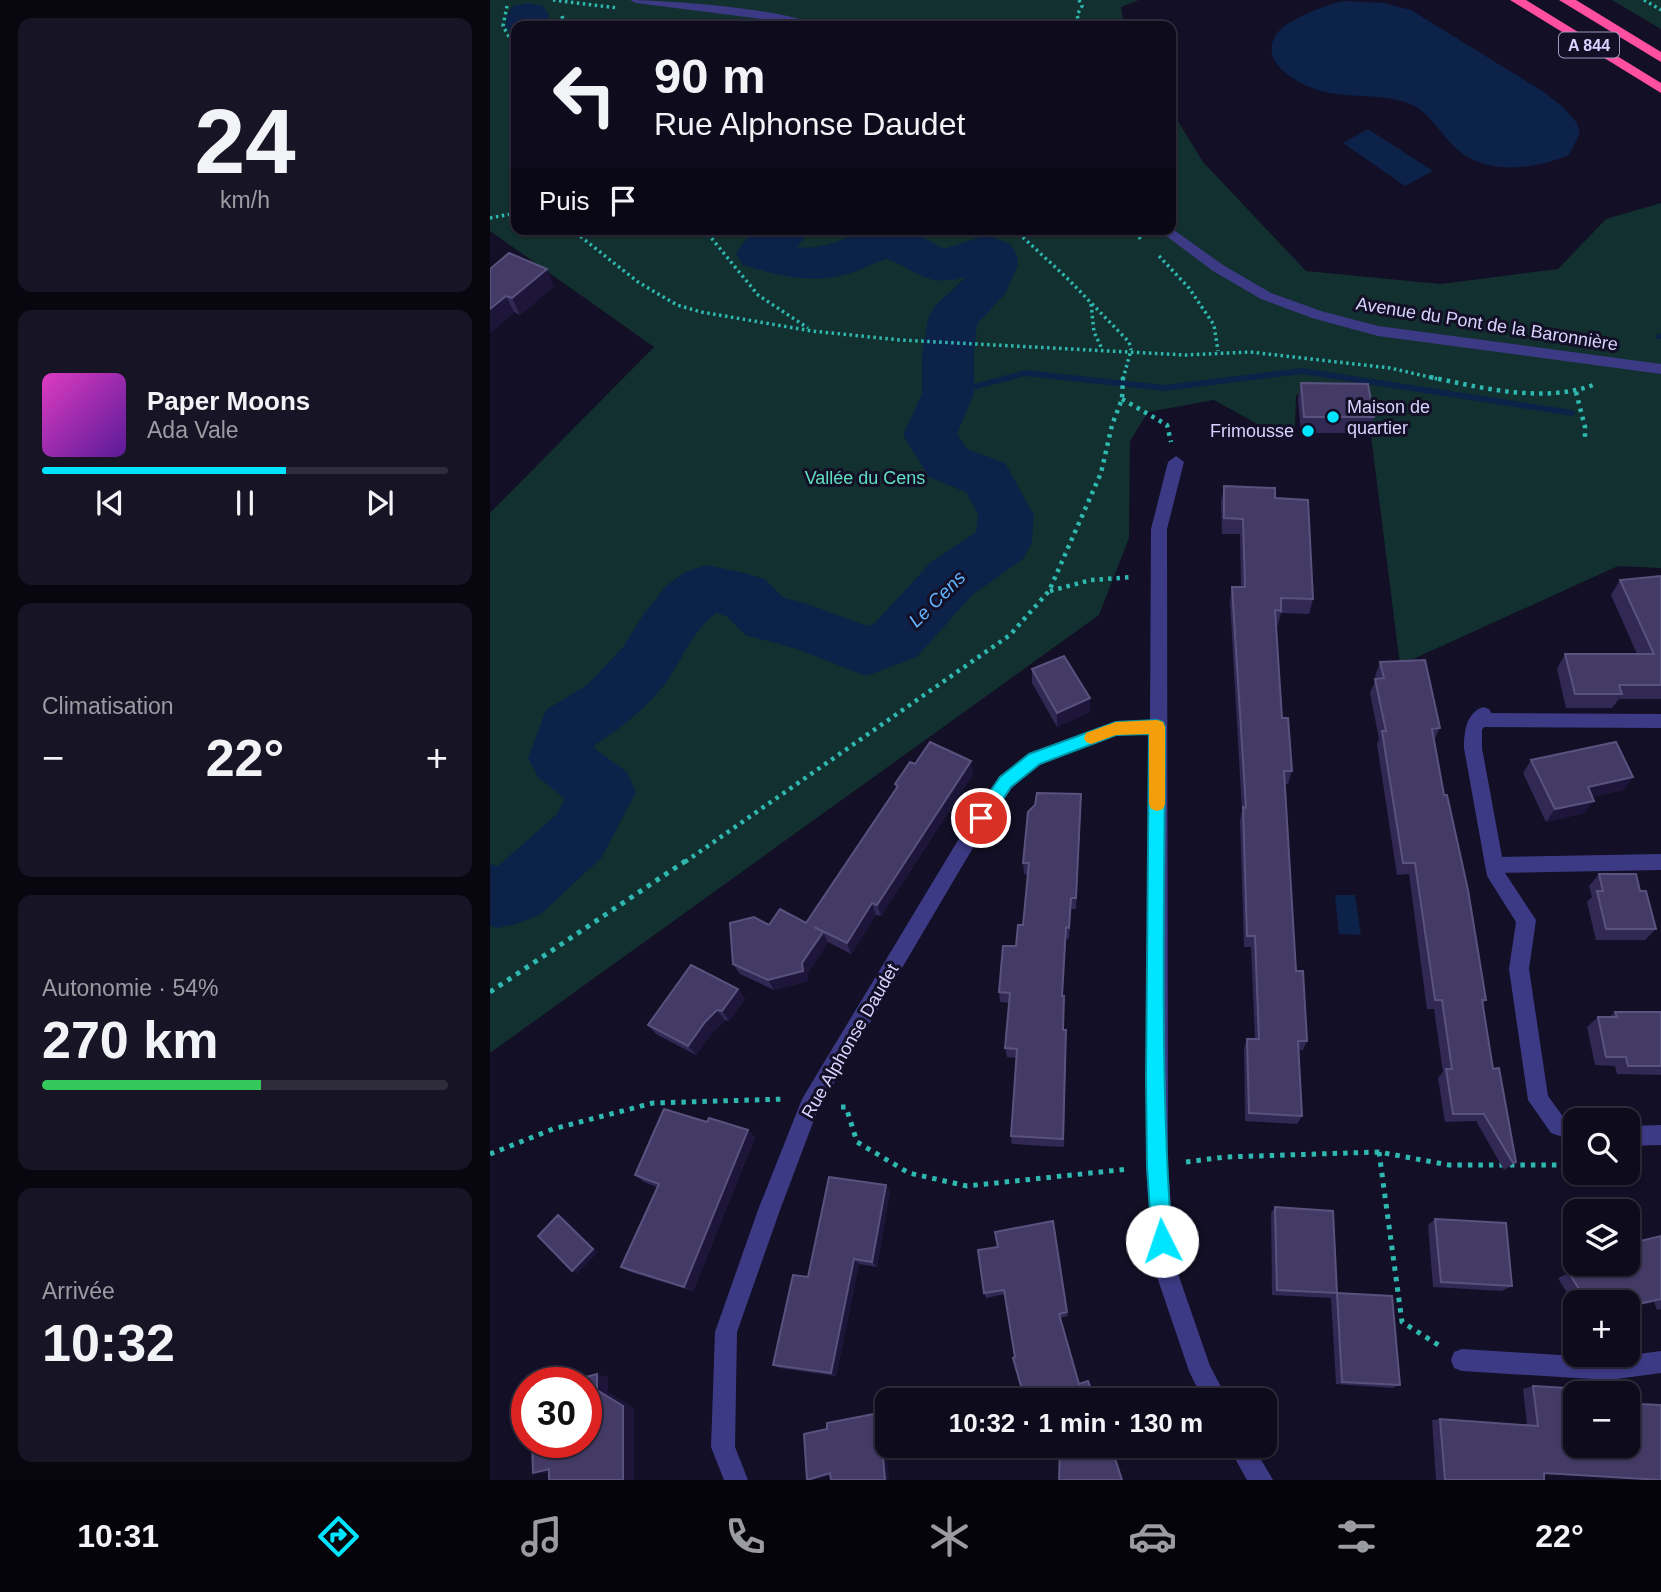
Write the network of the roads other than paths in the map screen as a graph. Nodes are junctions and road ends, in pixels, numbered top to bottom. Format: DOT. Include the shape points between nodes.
graph roads {
  1 [pos="1517,0"];
  2 [pos="1566,0"];
  3 [pos="631,4"];
  4 [pos="790,21"];
  5 [pos="1661,58"];
  6 [pos="1661,89"];
  7 [pos="1171,235"];
  8 [pos="1661,369"];
  9 [pos="1176,462"];
  10 [pos="1661,720"];
  11 [pos="1157,727"];
  12 [pos="1661,862"];
  13 [pos="1494,864"];
  14 [pos="1563,1127"];
  15 [pos="1661,1135"];
  16 [pos="1640,1136"];
  17 [pos="1462,1360"];
  18 [pos="1661,1363"];
  19 [pos="1209,1388"];
  20 [pos="1247,1458"];
  21 [pos="736,1480"];
  22 [pos="1261,1480"];
  1 -- 6 [label="highway, A 844"];
  2 -- 5 [label="highway, A 844"];
  3 -- 4 [label="street" via="658,2"];
  7 -- 8 [label="street, Avenue du Pont de la Baronnière" via="1266,296 1317,315 1378,331"];
  9 -- 11 [label="street" via="1159,530"];
  10 -- 13 [label="street" via="1481,717 1473,729 1473,748"];
  11 -- 19 [label="street" via="1157,1166 1164,1265"];
  11 -- 21 [label="street, Rue Alphonse Daudet" via="1116,728 1034,759 1006,782 809,1106 726,1332 723,1447"];
  12 -- 13 [label="street"];
  13 -- 14 [label="street" via="1496,876 1526,920 1519,969 1538,1100"];
  15 -- 16 [label="street"];
  17 -- 18 [label="street" via="1609,1369"];
  20 -- 22 [label="street"];
}
